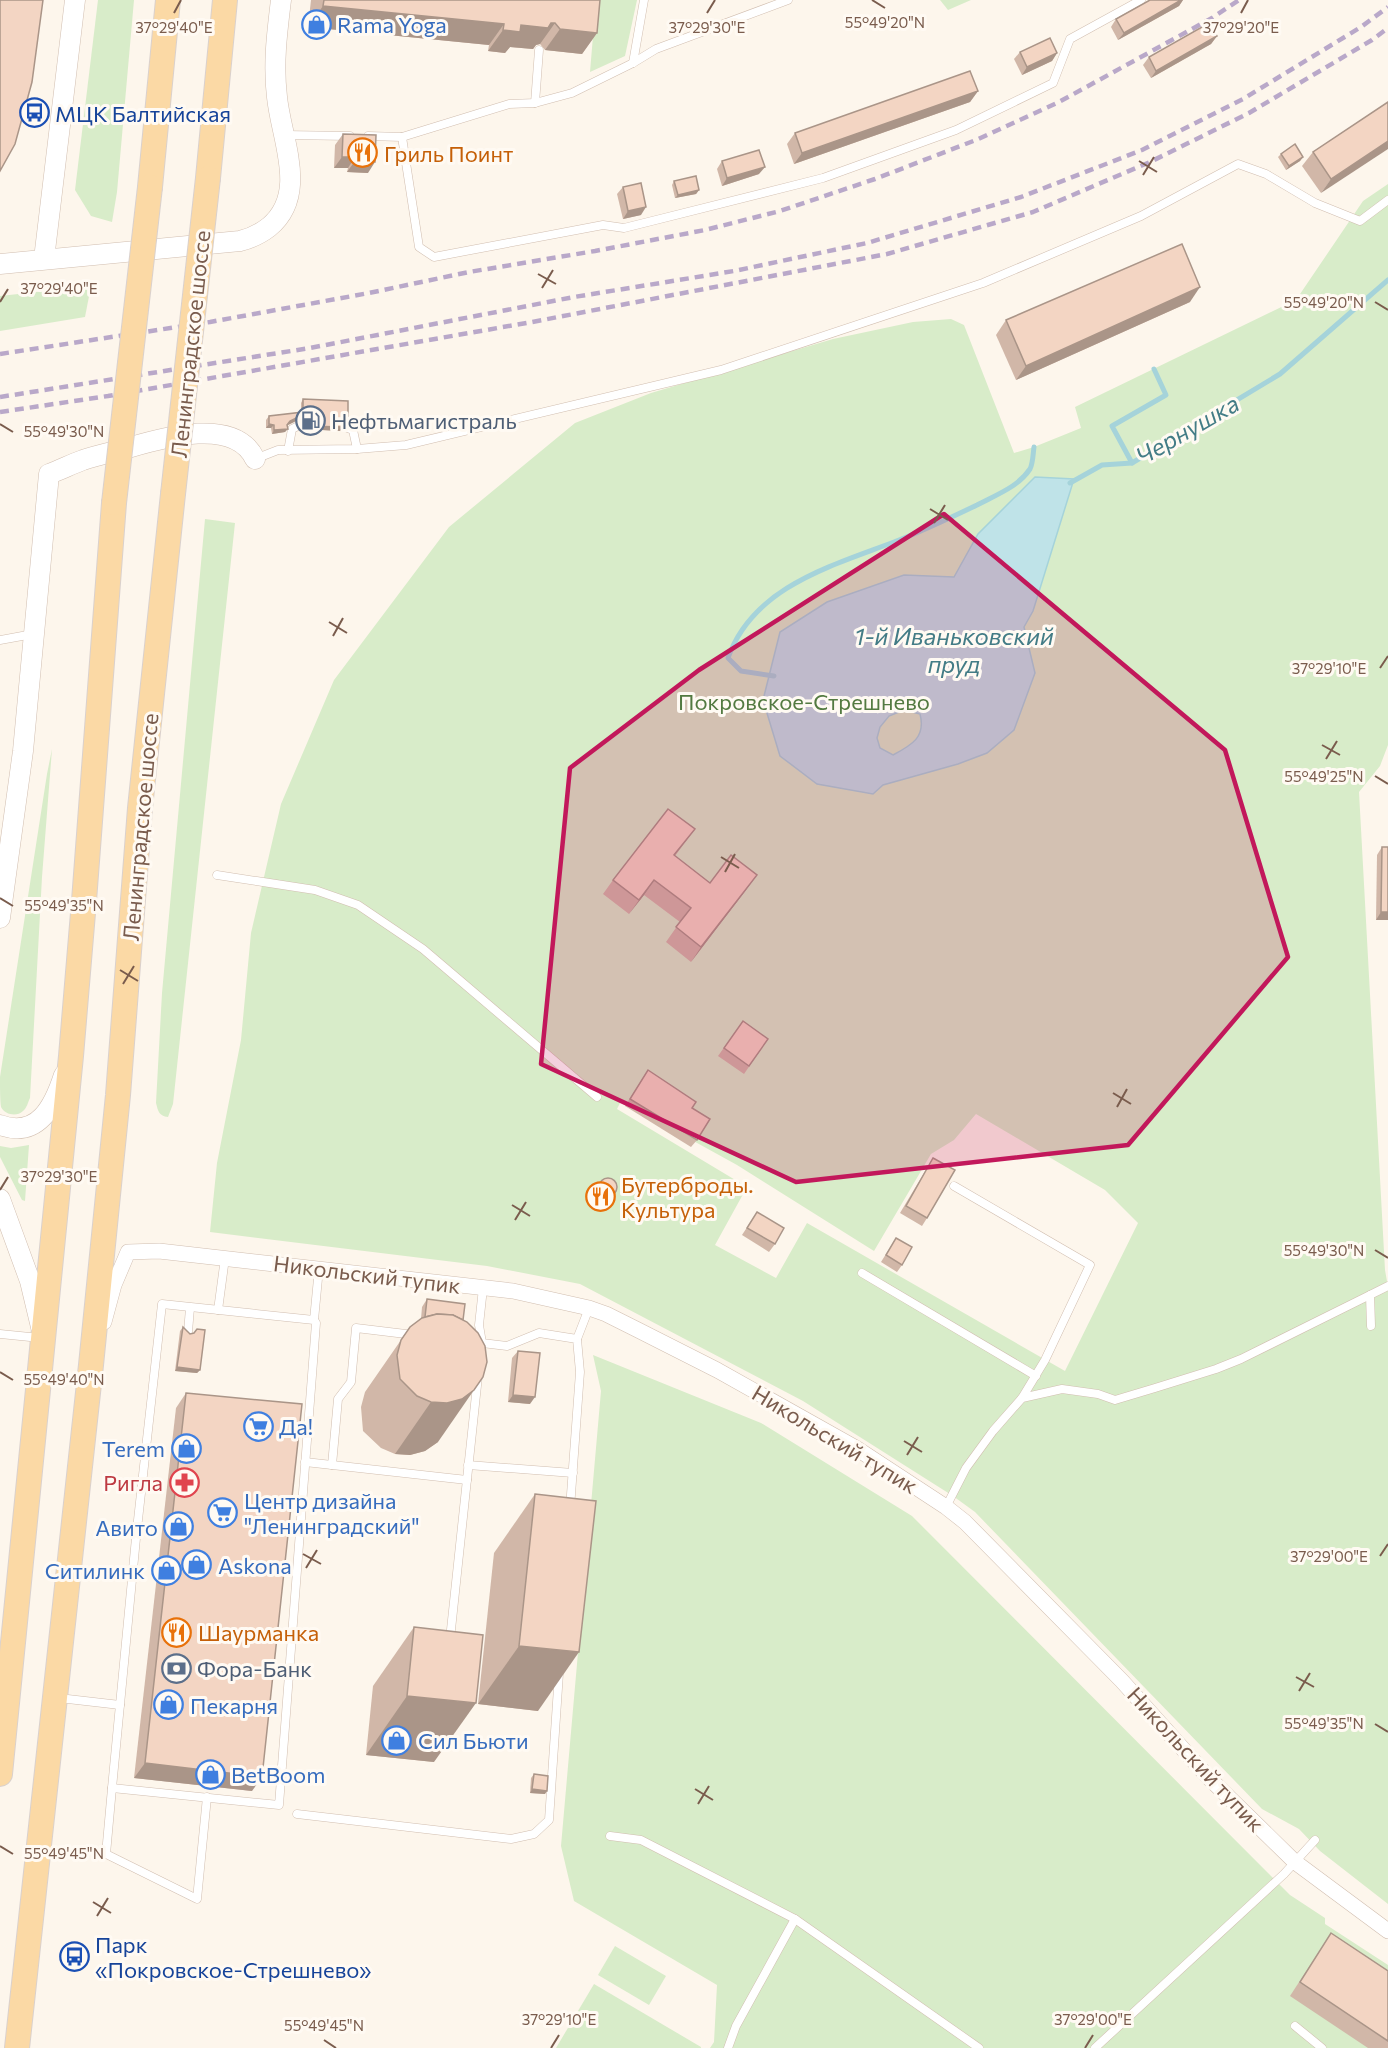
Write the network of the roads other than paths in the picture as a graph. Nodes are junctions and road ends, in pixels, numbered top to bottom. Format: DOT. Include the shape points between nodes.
graph roads {
  1 [pos="75,0"];
  2 [pos="168,0"];
  3 [pos="225,0"];
  4 [pos="281,0"];
  5 [pos="644,0"];
  6 [pos="788,0"];
  7 [pos="1141,0"];
  8 [pos="539,50"];
  9 [pos="633,63"];
  10 [pos="535,103"];
  11 [pos="402,137"];
  12 [pos="286,145"];
  13 [pos="1388,200"];
  14 [pos="44,258"];
  15 [pos="0,264"];
  16 [pos="300,425"];
  17 [pos="345,427"];
  18 [pos="357,449"];
  19 [pos="288,451"];
  20 [pos="255,459"];
  21 [pos="35,634"];
  22 [pos="0,640"];
  23 [pos="217,875"];
  24 [pos="0,918"];
  25 [pos="71,1056"];
  26 [pos="597,1097"];
  27 [pos="0,1125"];
  28 [pos="954,1186"];
  29 [pos="0,1198"];
  30 [pos="225,1258"];
  31 [pos="319,1268"];
  32 [pos="862,1273"];
  33 [pos="1388,1286"];
  34 [pos="483,1288"];
  35 [pos="1370,1295"];
  36 [pos="190,1308"];
  37 [pos="589,1308"];
  38 [pos="218,1310"];
  39 [pos="314,1320"];
  40 [pos="1371,1326"];
  41 [pos="188,1332"];
  42 [pos="0,1334"];
  43 [pos="425,1336"];
  44 [pos="44,1339"];
  45 [pos="577,1339"];
  46 [pos="470,1341"];
  47 [pos="481,1347"];
  48 [pos="91,1365"];
  49 [pos="478,1372"];
  50 [pos="1036,1376"];
  51 [pos="1022,1398"];
  52 [pos="305,1462"];
  53 [pos="332,1465"];
  54 [pos="468,1465"];
  55 [pos="573,1473"];
  56 [pos="467,1479"];
  57 [pos="946,1507"];
  58 [pos="569,1521"];
  59 [pos="449,1645"];
  60 [pos="560,1665"];
  61 [pos="54,1698"];
  62 [pos="120,1705"];
  63 [pos="2,1745"];
  64 [pos="0,1774"];
  65 [pos="112,1788"];
  66 [pos="207,1797"];
  67 [pos="297,1814"];
  68 [pos="609,1836"];
  69 [pos="1315,1840"];
  70 [pos="1295,1862"];
  71 [pos="795,1919"];
  72 [pos="1388,1931"];
  73 [pos="1294,2026"];
  74 [pos="17,2048"];
  75 [pos="728,2048"];
  76 [pos="979,2048"];
  77 [pos="1095,2048"];
  78 [pos="1322,2048"];
  1 -- 14 [label="street"];
  2 -- 25 [label="main road, bridge" via="114,503"];
  3 -- 48 [label="main road, Ленинградское шоссе, bridge" via="140,808 118,1095"];
  4 -- 12 [label="street" via="274,53"];
  5 -- 9 [label="lane"];
  6 -- 9 [label="lane" via="656,49"];
  7 -- 11 [label="lane" via="1070,39 1053,83 956,130 823,177 624,228 603,225 434,257 419,247"];
  8 -- 10 [label="lane"];
  9 -- 10 [label="lane" via="572,93"];
  10 -- 11 [label="lane" via="509,104"];
  11 -- 12 [label="lane"];
  12 -- 14 [label="street" via="289,198 276,221 253,238"];
  13 -- 18 [label="lane" via="1360,221 1238,164 1141,216 983,283 721,370 406,445"];
  14 -- 15 [label="street"];
  16 -- 19 [label="lane" via="292,429"];
  17 -- 18 [label="lane" via="353,430"];
  18 -- 19 [label="lane"];
  19 -- 20 [label="lane" via="278,450"];
  20 -- 21 [label="street" via="252,451 237,441 199,433 169,436 83,460 49,474"];
  21 -- 22 [label="lane"];
  21 -- 24 [label="street"];
  23 -- 26 [label="lane" via="315,890 358,905 423,949"];
  25 -- 27 [label="street" via="44,1116 22,1128"];
  25 -- 44 [label="main road"];
  28 -- 50 [label="lane" via="1090,1265"];
  29 -- 44 [label="street" via="30,1281"];
  30 -- 31 [label="street, Никольский тупик"];
  30 -- 38 [label="lane"];
  30 -- 48 [label="street, Никольский тупик" via="128,1252 114,1285"];
  31 -- 34 [label="street, Никольский тупик"];
  31 -- 39 [label="lane"];
  32 -- 50 [label="lane"];
  33 -- 35 [label="lane"];
  34 -- 37 [label="street, Никольский тупик"];
  34 -- 47 [label="lane"];
  35 -- 40 [label="lane"];
  35 -- 51 [label="lane" via="1241,1359 1115,1400 1062,1389"];
  36 -- 38 [label="lane"];
  36 -- 41 [label="lane"];
  36 -- 62 [label="lane" via="162,1304"];
  37 -- 45 [label="lane"];
  37 -- 57 [label="street, Никольский тупик" via="727,1376 856,1448"];
  38 -- 39 [label="lane"];
  39 -- 52 [label="lane"];
  42 -- 44 [label="lane"];
  43 -- 53 [label="lane" via="356,1328 351,1382 338,1400"];
  44 -- 63 [label="main road"];
  45 -- 47 [label="lane" via="538,1333 507,1346"];
  45 -- 55 [label="lane" via="580,1371"];
  46 -- 47 [label="lane"];
  48 -- 61 [label="main road, Ленинградское шоссе"];
  49 -- 54 [label="lane"];
  50 -- 51 [label="lane"];
  51 -- 57 [label="lane" via="966,1468"];
  52 -- 53 [label="lane"];
  52 -- 66 [label="lane" via="279,1805"];
  53 -- 56 [label="lane"];
  54 -- 55 [label="lane"];
  54 -- 56 [label="lane"];
  55 -- 58 [label="lane"];
  56 -- 59 [label="lane"];
  57 -- 70 [label="street, Никольский тупик" via="1122,1681 1209,1778"];
  60 -- 67 [label="lane" via="549,1820 534,1834 511,1839"];
  61 -- 62 [label="lane"];
  61 -- 74 [label="main road, Ленинградское шоссе"];
  62 -- 65 [label="lane"];
  63 -- 64 [label="main road"];
  65 -- 66 [label="lane"];
  65 -- 66 [label="lane" via="106,1854 197,1899"];
  68 -- 71 [label="lane" via="640,1840"];
  69 -- 70 [label="lane"];
  70 -- 72 [label="street, Никольский тупик"];
  70 -- 77 [label="lane"];
  71 -- 75 [label="lane" via="736,2026"];
  71 -- 76 [label="lane"];
  73 -- 78 [label="lane"];
}
